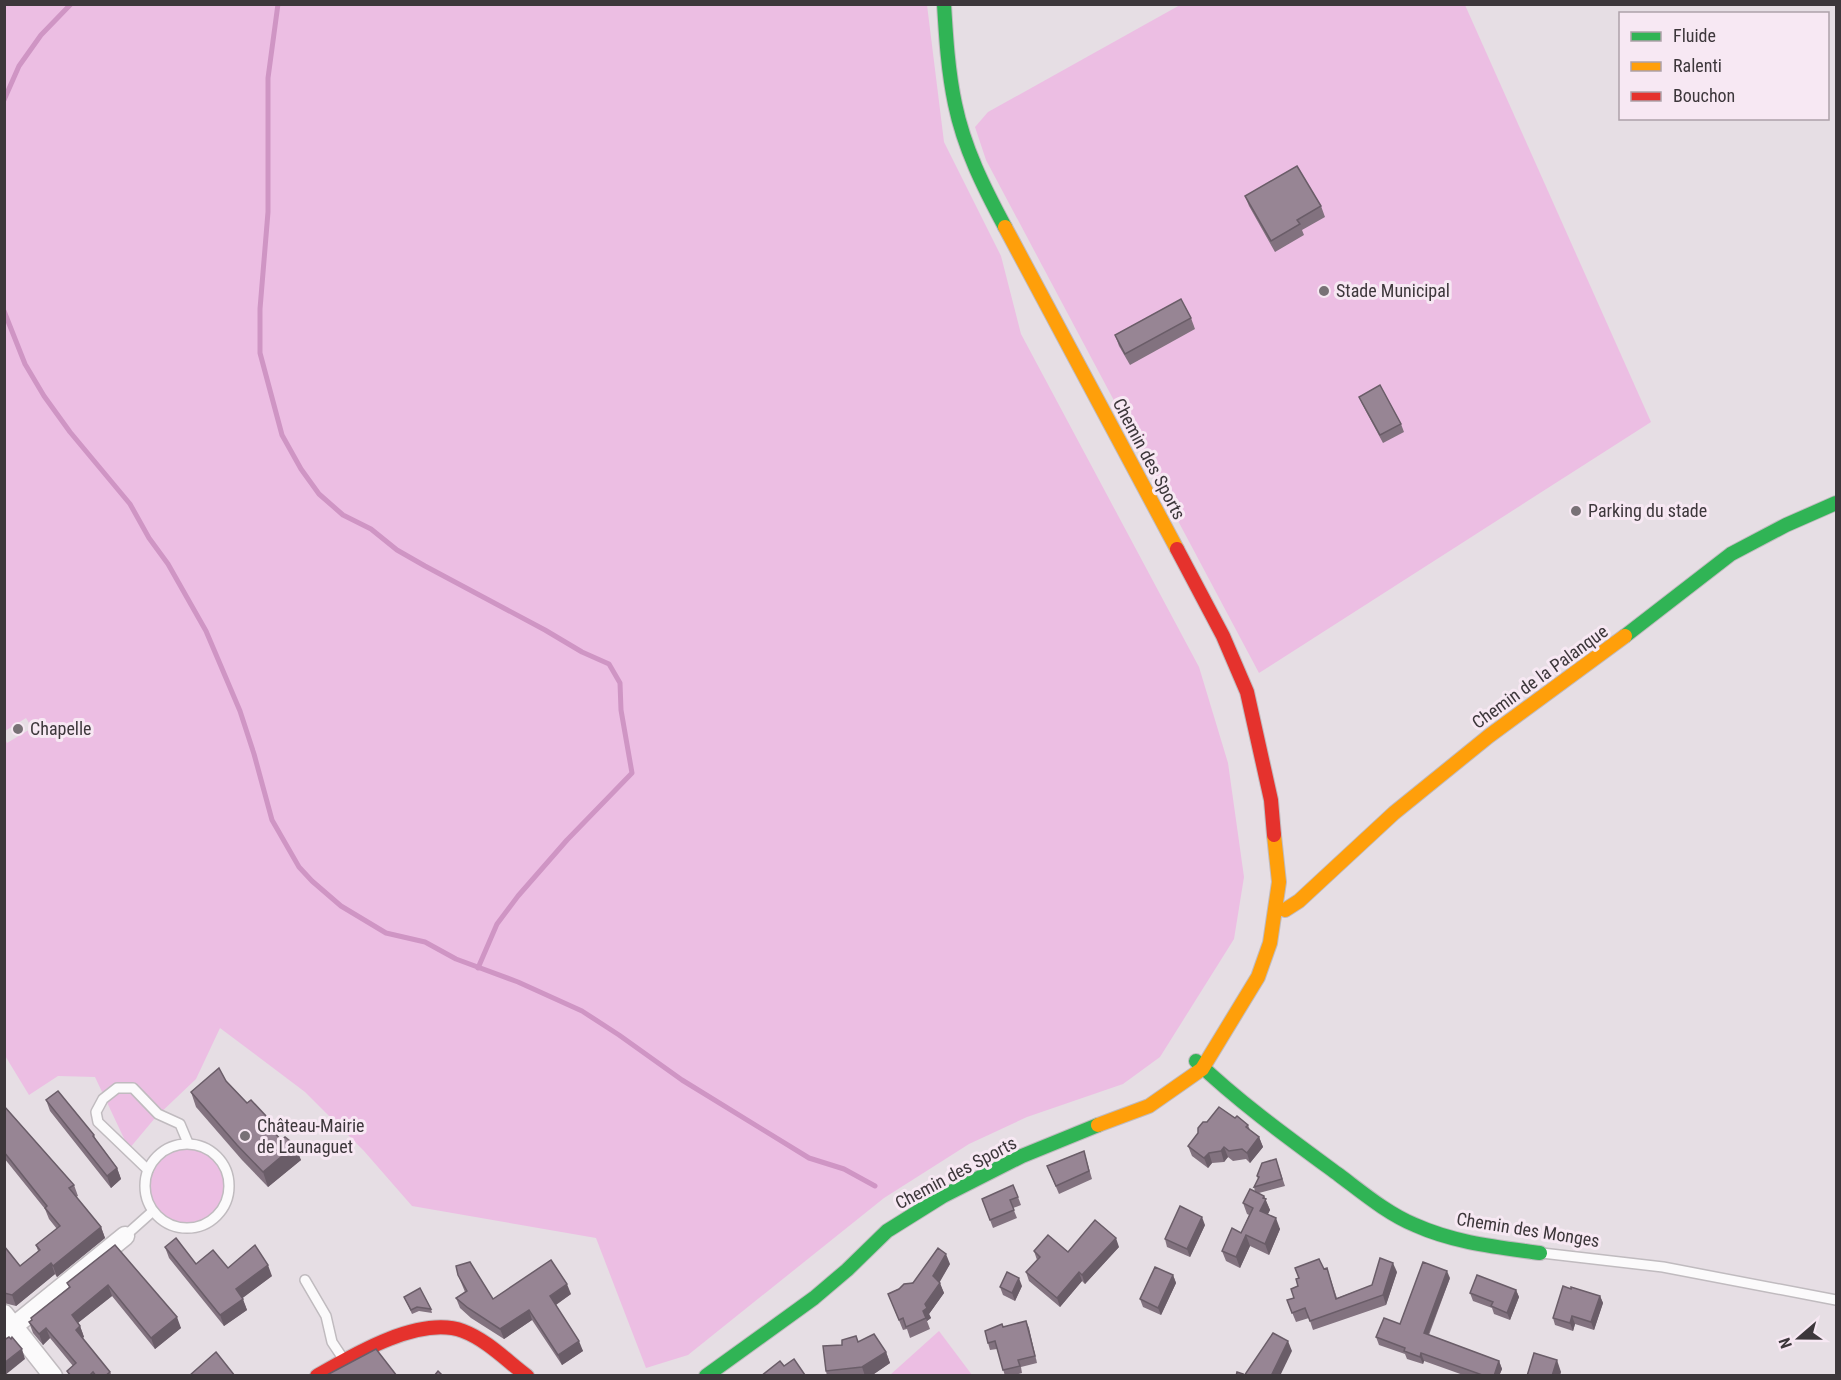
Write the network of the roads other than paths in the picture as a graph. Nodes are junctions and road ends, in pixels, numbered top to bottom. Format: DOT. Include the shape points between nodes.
graph roads {
  1 [pos="944,4"];
  2 [pos="1836,503"];
  3 [pos="1285,910"];
  4 [pos="1199,1065"];
  5 [pos="188,1143"];
  6 [pos="148,1170"];
  7 [pos="153,1212"];
  8 [pos="125,1236"];
  9 [pos="1540,1253"];
  10 [pos="304,1280"];
  11 [pos="1836,1300"];
  12 [pos="8,1325"];
  13 [pos="344,1360"];
  14 [pos="53,1376"];
  15 [pos="317,1376"];
  16 [pos="527,1376"];
  17 [pos="706,1376"];
  1 -- 4 [label="street, Chemin des Sports" via="958,120 984,188 1223,636 1247,692 1260,744 1278,856 1279,882 1270,943"];
  2 -- 3 [label="street, Chemin de la Palanque" via="1731,554 1489,736 1394,813"];
  4 -- 9 [label="street, Chemin des Monges" via="1318,1160 1414,1225 1462,1242"];
  4 -- 17 [label="street, Chemin des Sports" via="1124,1114 1022,1156 943,1196 888,1231 814,1298"];
  5 -- 6 [label="lane" via="159,1154"];
  5 -- 6 [label="lane" via="180,1124 158,1114 133,1088 117,1088 103,1099 96,1112 98,1122"];
  5 -- 7 [label="lane" via="216,1154 225,1167 230,1182 221,1212 209,1223 179,1228"];
  6 -- 7 [label="lane" via="144,1182"];
  7 -- 8 [label="lane"];
  8 -- 12 [label="street"];
  9 -- 11 [label="lane, Chemin des Monges" via="1663,1267"];
  10 -- 13 [label="lane" via="326,1316 332,1342"];
  12 -- 14 [label="street"];
  13 -- 15 [label="street"];
  13 -- 16 [label="street" via="381,1343 442,1327 461,1330 481,1341"];
}
